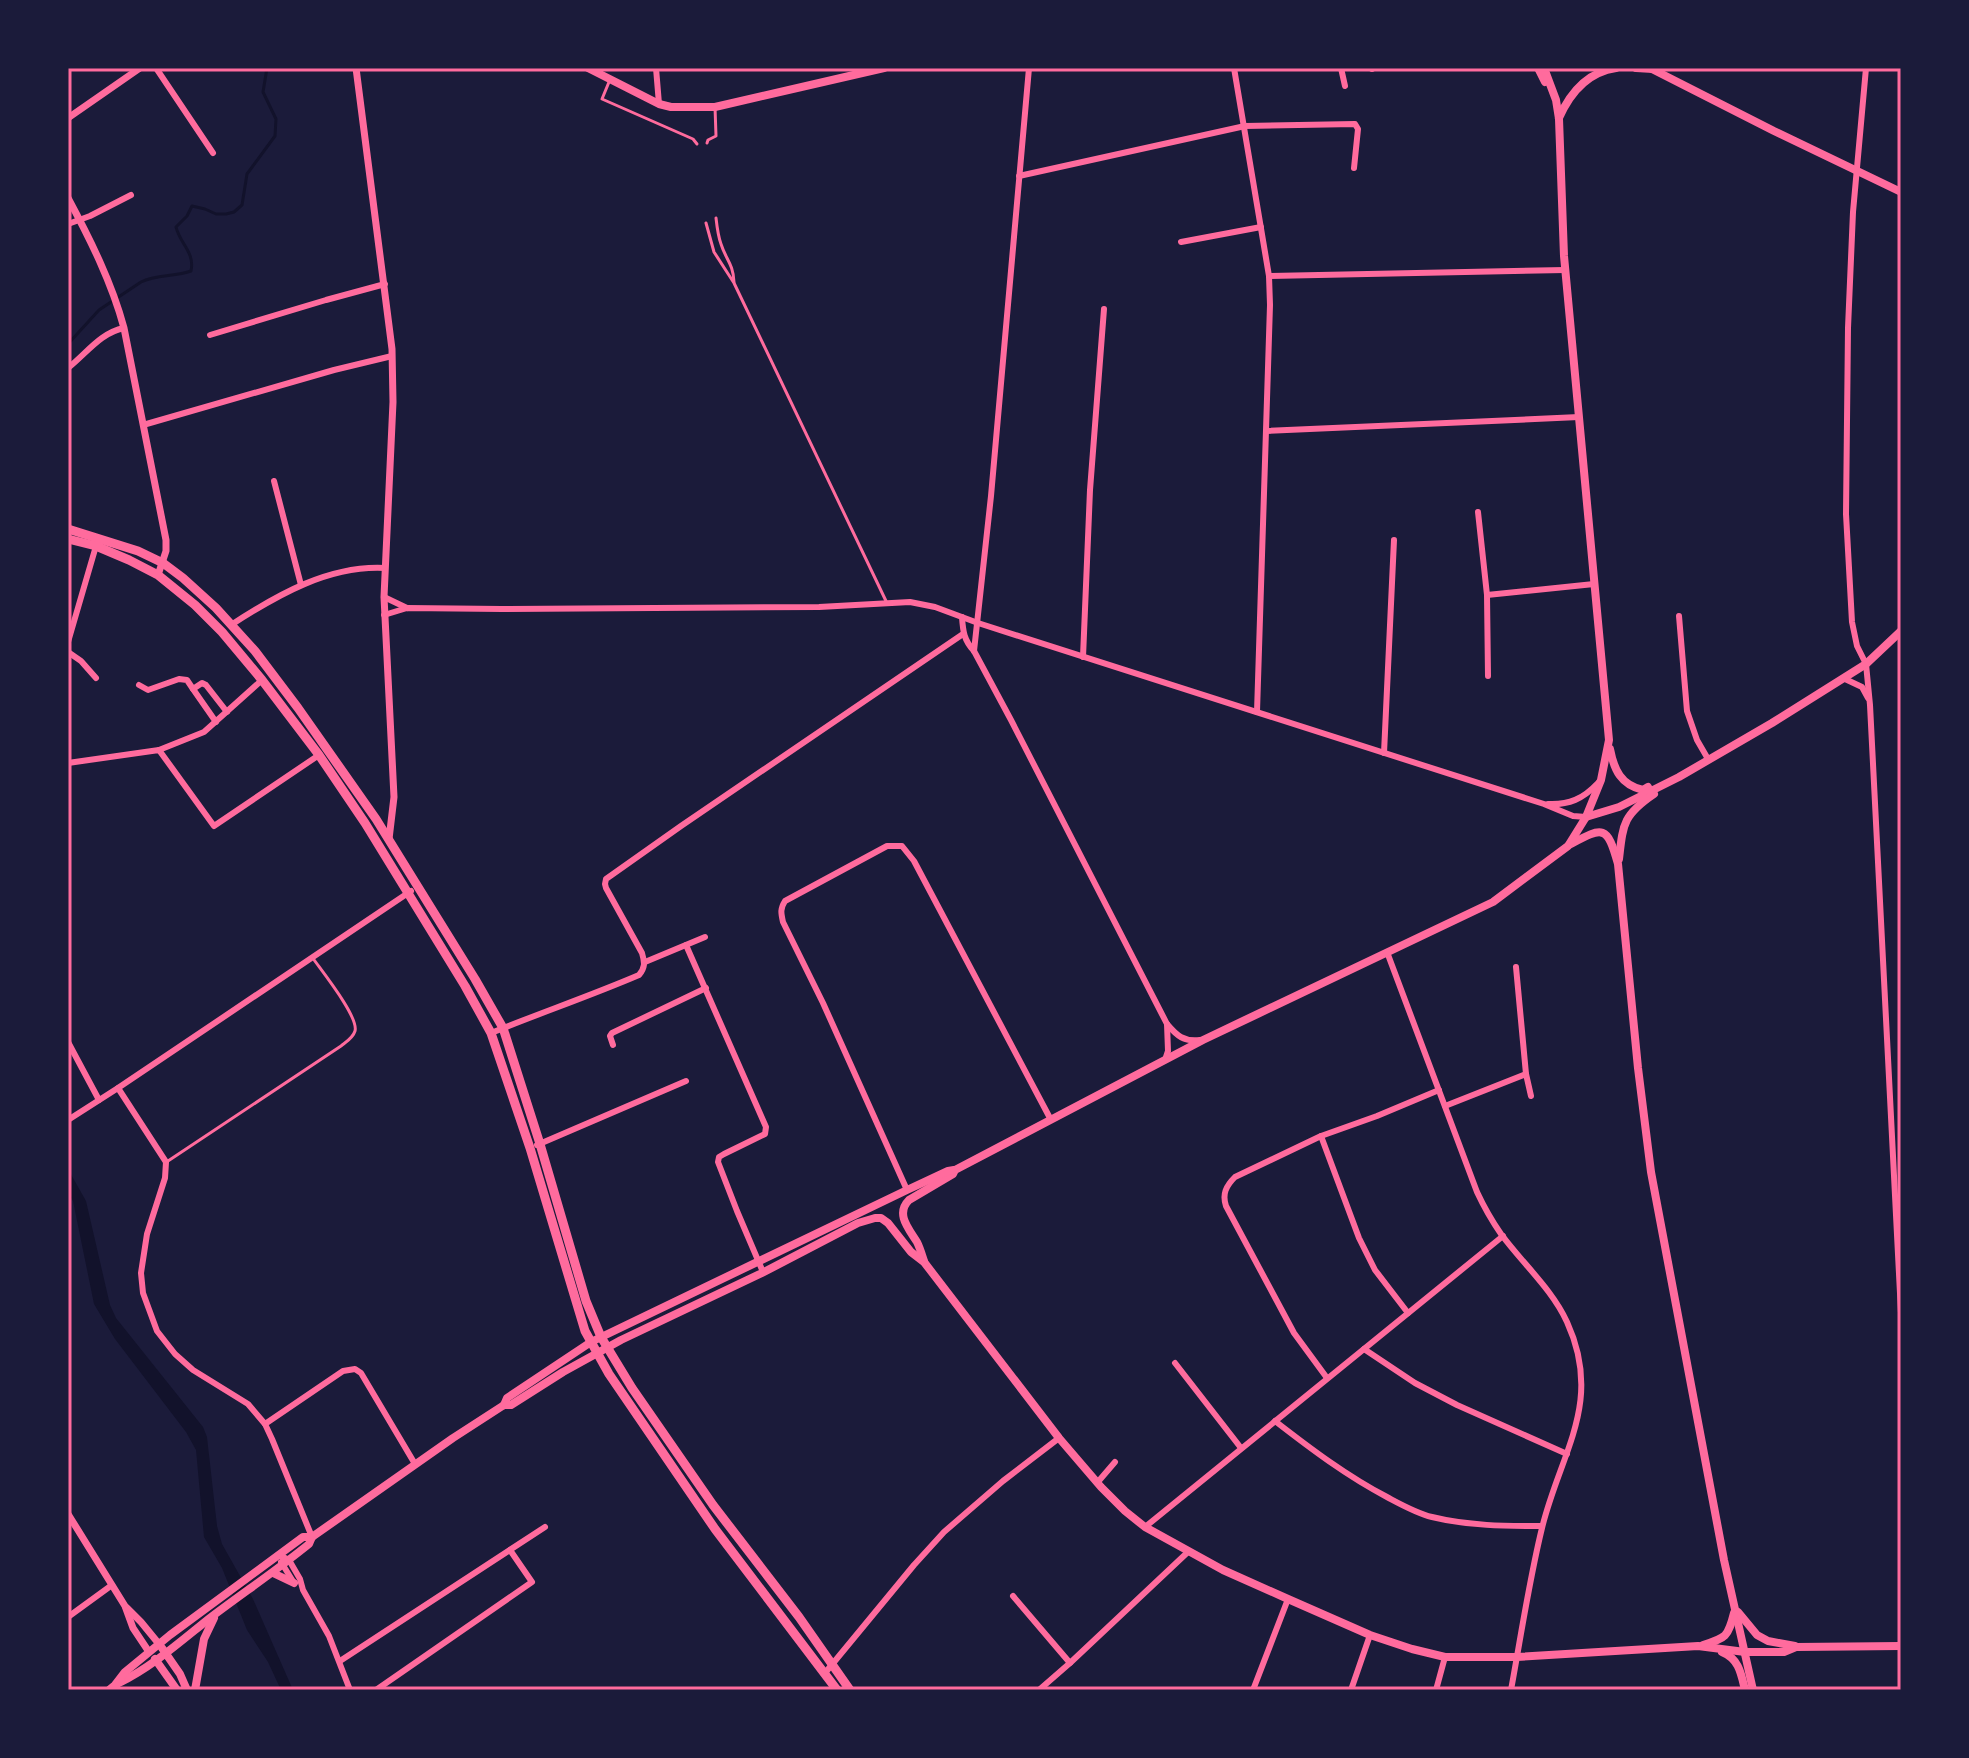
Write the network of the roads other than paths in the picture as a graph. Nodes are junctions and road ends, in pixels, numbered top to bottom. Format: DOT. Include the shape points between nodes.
graph roads {
  1 [pos="140,68"];
  2 [pos="156,68"];
  3 [pos="356,68"];
  4 [pos="588,68"];
  5 [pos="656,68"];
  6 [pos="884,68"];
  7 [pos="1029,68"];
  8 [pos="1234,68"];
  9 [pos="1341,68"];
  10 [pos="1538,68"];
  11 [pos="1544,68"];
  12 [pos="1616,68"];
  13 [pos="1636,68"];
  14 [pos="1866,68"];
  15 [pos="1651,69"];
  16 [pos="609,80"];
  17 [pos="1345,86"];
  18 [pos="1556,100"];
  19 [pos="659,104"];
  20 [pos="715,107"];
  21 [pos="68,118"];
  22 [pos="1559,119"];
  23 [pos="1245,126"];
  24 [pos="707,143"];
  25 [pos="697,144"];
  26 [pos="213,153"];
  27 [pos="1354,168"];
  28 [pos="1856,170"];
  29 [pos="1019,176"];
  30 [pos="1901,192"];
  31 [pos="131,195"];
  32 [pos="68,198"];
  33 [pos="716,218"];
  34 [pos="80,220"];
  35 [pos="706,223"];
  36 [pos="68,224"];
  37 [pos="1261,227"];
  38 [pos="1181,242"];
  39 [pos="1565,270"];
  40 [pos="1269,276"];
  41 [pos="734,283"];
  42 [pos="385,284"];
  43 [pos="1104,309"];
  44 [pos="124,328"];
  45 [pos="210,335"];
  46 [pos="392,356"];
  47 [pos="68,368"];
  48 [pos="1579,417"];
  49 [pos="143,425"];
  50 [pos="1267,431"];
  51 [pos="274,481"];
  52 [pos="1478,512"];
  53 [pos="68,529"];
  54 [pos="68,539"];
  55 [pos="1394,540"];
  56 [pos="96,546"];
  57 [pos="163,563"];
  58 [pos="385,568"];
  59 [pos="158,575"];
  60 [pos="1594,584"];
  61 [pos="301,585"];
  62 [pos="1487,595"];
  63 [pos="384,597"];
  64 [pos="886,602"];
  65 [pos="407,608"];
  66 [pos="384,615"];
  67 [pos="1679,616"];
  68 [pos="962,617"];
  69 [pos="978,623"];
  70 [pos="232,625"];
  71 [pos="1901,631"];
  72 [pos="222,632"];
  73 [pos="963,634"];
  74 [pos="68,642"];
  75 [pos="974,651"];
  76 [pos="68,652"];
  77 [pos="1083,657"];
  78 [pos="1866,664"];
  79 [pos="1488,676"];
  80 [pos="96,678"];
  81 [pos="1845,679"];
  82 [pos="262,680"];
  83 [pos="139,685"];
  84 [pos="193,689"];
  85 [pos="1870,705"];
  86 [pos="227,712"];
  87 [pos="1257,712"];
  88 [pos="216,722"];
  89 [pos="1609,740"];
  90 [pos="159,750"];
  91 [pos="68,752"];
  92 [pos="323,752"];
  93 [pos="1384,753"];
  94 [pos="1708,759"];
  95 [pos="70,763"];
  96 [pos="1601,780"];
  97 [pos="1666,783"];
  98 [pos="1544,804"];
  99 [pos="1586,817"];
  100 [pos="389,839"];
  101 [pos="1568,846"];
  102 [pos="1618,864"];
  103 [pos="413,890"];
  104 [pos="705,937"];
  105 [pos="686,945"];
  106 [pos="1387,952"];
  107 [pos="312,957"];
  108 [pos="645,962"];
  109 [pos="1516,967"];
  110 [pos="706,988"];
  111 [pos="1167,1024"];
  112 [pos="503,1028"];
  113 [pos="491,1033"];
  114 [pos="1203,1040"];
  115 [pos="68,1042"];
  116 [pos="613,1045"];
  117 [pos="1165,1060"];
  118 [pos="1526,1074"];
  119 [pos="686,1081"];
  120 [pos="118,1088"];
  121 [pos="1439,1090"];
  122 [pos="1531,1096"];
  123 [pos="99,1100"];
  124 [pos="1445,1106"];
  125 [pos="68,1109"];
  126 [pos="70,1118"];
  127 [pos="1051,1120"];
  128 [pos="1321,1136"];
  129 [pos="540,1144"];
  130 [pos="530,1148"];
  131 [pos="166,1162"];
  132 [pos="955,1170"];
  133 [pos="907,1190"];
  134 [pos="1503,1236"];
  135 [pos="924,1262"];
  136 [pos="758,1263"];
  137 [pos="767,1270"];
  138 [pos="1408,1313"];
  139 [pos="1901,1313"];
  140 [pos="596,1340"];
  141 [pos="607,1348"];
  142 [pos="1364,1349"];
  143 [pos="597,1353"];
  144 [pos="1175,1363"];
  145 [pos="1327,1378"];
  146 [pos="504,1405"];
  147 [pos="1275,1421"];
  148 [pos="265,1424"];
  149 [pos="1059,1438"];
  150 [pos="1241,1448"];
  151 [pos="1567,1454"];
  152 [pos="1115,1462"];
  153 [pos="415,1464"];
  154 [pos="1097,1483"];
  155 [pos="68,1514"];
  156 [pos="306,1523"];
  157 [pos="1542,1526"];
  158 [pos="545,1527"];
  159 [pos="1145,1527"];
  160 [pos="322,1530"];
  161 [pos="312,1537"];
  162 [pos="510,1550"];
  163 [pos="1189,1551"];
  164 [pos="283,1560"];
  165 [pos="273,1573"];
  166 [pos="294,1583"];
  167 [pos="112,1585"];
  168 [pos="303,1590"];
  169 [pos="1013,1596"];
  170 [pos="1288,1599"];
  171 [pos="125,1606"];
  172 [pos="1735,1608"];
  173 [pos="216,1614"];
  174 [pos="68,1617"];
  175 [pos="1370,1635"];
  176 [pos="159,1644"];
  177 [pos="1698,1646"];
  178 [pos="1901,1646"];
  179 [pos="1796,1647"];
  180 [pos="149,1652"];
  181 [pos="166,1652"];
  182 [pos="1745,1652"];
  183 [pos="1445,1657"];
  184 [pos="1517,1657"];
  185 [pos="156,1660"];
  186 [pos="340,1661"];
  187 [pos="1070,1663"];
  188 [pos="828,1668"];
  189 [pos="112,1688"];
  190 [pos="177,1690"];
  191 [pos="187,1690"];
  192 [pos="195,1690"];
  193 [pos="350,1690"];
  194 [pos="376,1690"];
  195 [pos="837,1690"];
  196 [pos="850,1690"];
  197 [pos="1039,1690"];
  198 [pos="1253,1690"];
  199 [pos="1351,1690"];
  200 [pos="1436,1690"];
  201 [pos="1511,1690"];
  202 [pos="1745,1690"];
  203 [pos="1753,1690"];
  1 -- 21 [label="street"];
  2 -- 26 [label="street"];
  3 -- 42 [label="street"];
  4 -- 16 [label="main road"];
  5 -- 19 [label="street"];
  6 -- 20 [label="main road"];
  7 -- 29 [label="street"];
  8 -- 23 [label="street"];
  9 -- 17 [label="street"];
  10 -- 18 [label="main road"];
  11 -- 18 [label="main road"];
  12 -- 22 [label="main road" via="1580,85"];
  13 -- 15 [label="main road"];
  14 -- 28 [label="street"];
  15 -- 28 [label="main road"];
  16 -- 19 [label="main road"];
  16 -- 25 [label="lane" via="602,99"];
  18 -- 22 [label="main road"];
  19 -- 20 [label="main road"];
  20 -- 24 [label="lane" via="716,136"];
  22 -- 39 [label="main road"];
  23 -- 27 [label="street" via="1355,124"];
  23 -- 29 [label="street"];
  23 -- 37 [label="street"];
  28 -- 30 [label="main road"];
  28 -- 78 [label="street" via="1846,514 1852,622"];
  29 -- 69 [label="street"];
  31 -- 34 [label="street"];
  32 -- 34 [label="street"];
  33 -- 41 [label="lane"];
  34 -- 36 [label="street"];
  34 -- 44 [label="street"];
  35 -- 41 [label="lane" via="714,252"];
  37 -- 38 [label="street"];
  37 -- 40 [label="street"];
  39 -- 40 [label="street"];
  39 -- 48 [label="main road"];
  40 -- 50 [label="street"];
  41 -- 64 [label="lane"];
  42 -- 45 [label="street"];
  42 -- 46 [label="street"];
  43 -- 77 [label="street"];
  44 -- 47 [label="street" via="104,335"];
  44 -- 49 [label="street"];
  46 -- 49 [label="street"];
  46 -- 58 [label="street"];
  48 -- 50 [label="street"];
  48 -- 60 [label="main road"];
  49 -- 57 [label="street" via="166,540"];
  50 -- 87 [label="street"];
  51 -- 61 [label="street"];
  52 -- 62 [label="street"];
  53 -- 57 [label="main road"];
  54 -- 56 [label="main road"];
  55 -- 93 [label="street"];
  56 -- 59 [label="main road"];
  56 -- 74 [label="street"];
  57 -- 59 [label="street"];
  57 -- 70 [label="main road"];
  58 -- 61 [label="street" via="343,571"];
  58 -- 63 [label="street"];
  59 -- 72 [label="main road"];
  60 -- 62 [label="street"];
  60 -- 89 [label="main road"];
  61 -- 70 [label="street"];
  62 -- 79 [label="street"];
  63 -- 65 [label="street"];
  63 -- 66 [label="street"];
  64 -- 65 [label="street" via="819,607"];
  64 -- 68 [label="street" via="920,603"];
  65 -- 66 [label="street"];
  66 -- 100 [label="street" via="394,797"];
  67 -- 94 [label="street" via="1687,711"];
  68 -- 69 [label="street"];
  68 -- 73 [label="street"];
  69 -- 75 [label="street"];
  69 -- 77 [label="street"];
  70 -- 72 [label="street"];
  70 -- 92 [label="main road"];
  71 -- 78 [label="main road"];
  72 -- 82 [label="main road"];
  73 -- 75 [label="street"];
  73 -- 108 [label="street" via="606,879"];
  75 -- 111 [label="street"];
  76 -- 80 [label="street"];
  77 -- 87 [label="street"];
  78 -- 81 [label="main road"];
  78 -- 85 [label="street"];
  81 -- 85 [label="street" via="1862,687"];
  81 -- 94 [label="main road"];
  82 -- 86 [label="street"];
  82 -- 92 [label="main road"];
  83 -- 84 [label="street" via="148,690 179,679"];
  84 -- 86 [label="street" via="206,685"];
  84 -- 88 [label="street"];
  85 -- 139 [label="street"];
  86 -- 88 [label="street"];
  87 -- 93 [label="street"];
  88 -- 90 [label="street"];
  89 -- 94 [label="main road" via="1622,780 1643,790"];
  89 -- 96 [label="main road"];
  90 -- 92 [label="street" via="214,826"];
  90 -- 95 [label="street"];
  91 -- 95 [label="street"];
  92 -- 100 [label="main road"];
  92 -- 103 [label="main road"];
  93 -- 98 [label="street"];
  94 -- 97 [label="main road"];
  96 -- 98 [label="street" via="1574,802"];
  96 -- 99 [label="main road"];
  97 -- 99 [label="main road"];
  97 -- 102 [label="main road" via="1627,819"];
  98 -- 99 [label="street"];
  99 -- 101 [label="main road"];
  100 -- 103 [label="main road"];
  101 -- 102 [label="main road" via="1601,832 1611,840"];
  101 -- 106 [label="main road" via="1493,902"];
  102 -- 172 [label="main road" via="1651,1172"];
  103 -- 107 [label="street"];
  103 -- 112 [label="main road"];
  103 -- 113 [label="main road"];
  104 -- 105 [label="street"];
  105 -- 108 [label="street"];
  105 -- 110 [label="street"];
  106 -- 114 [label="main road"];
  106 -- 121 [label="street"];
  107 -- 120 [label="street"];
  107 -- 131 [label="lane" via="352,1014 351,1037"];
  108 -- 112 [label="street" via="639,975"];
  109 -- 118 [label="street"];
  110 -- 116 [label="street" via="612,1033"];
  110 -- 136 [label="street" via="766,1127 765,1134 718,1162"];
  111 -- 114 [label="street" via="1182,1038"];
  111 -- 117 [label="street"];
  112 -- 113 [label="street"];
  112 -- 129 [label="main road"];
  113 -- 130 [label="main road"];
  114 -- 117 [label="main road"];
  115 -- 123 [label="street"];
  117 -- 127 [label="main road"];
  118 -- 122 [label="street"];
  118 -- 124 [label="street"];
  119 -- 129 [label="street"];
  120 -- 123 [label="street"];
  120 -- 131 [label="street"];
  121 -- 124 [label="street"];
  121 -- 128 [label="street"];
  123 -- 126 [label="street"];
  124 -- 134 [label="street" via="1477,1192"];
  125 -- 126 [label="street"];
  127 -- 132 [label="main road"];
  127 -- 133 [label="street" via="914,861 902,846 887,846 785,901 780,909"];
  128 -- 138 [label="street" via="1359,1238 1375,1270"];
  128 -- 145 [label="street" via="1235,1177 1223,1198 1294,1333"];
  129 -- 130 [label="street"];
  129 -- 140 [label="main road"];
  130 -- 140 [label="main road" via="575,1303 585,1331"];
  131 -- 148 [label="street" via="142,1254 149,1312 175,1354 248,1404"];
  132 -- 133 [label="main road"];
  132 -- 135 [label="main road" via="904,1205 905,1224"];
  133 -- 136 [label="main road"];
  134 -- 138 [label="street"];
  134 -- 151 [label="street" via="1555,1302 1574,1342 1582,1400"];
  135 -- 137 [label="main road" via="888,1223 875,1218"];
  135 -- 149 [label="main road"];
  136 -- 137 [label="street"];
  136 -- 140 [label="main road"];
  137 -- 141 [label="main road"];
  138 -- 142 [label="street"];
  140 -- 141 [label="main road"];
  140 -- 143 [label="main road"];
  140 -- 146 [label="main road"];
  141 -- 143 [label="main road"];
  141 -- 188 [label="main road" via="713,1505 799,1617"];
  142 -- 145 [label="street"];
  142 -- 151 [label="street" via="1457,1405"];
  143 -- 146 [label="main road"];
  143 -- 188 [label="main road" via="715,1529"];
  144 -- 150 [label="street"];
  145 -- 147 [label="street"];
  146 -- 153 [label="main road"];
  147 -- 150 [label="street"];
  147 -- 157 [label="street" via="1324,1459 1411,1511 1463,1523"];
  148 -- 153 [label="street" via="343,1371 355,1369"];
  148 -- 156 [label="street"];
  149 -- 154 [label="main road"];
  149 -- 188 [label="street" via="944,1532"];
  150 -- 159 [label="street"];
  151 -- 157 [label="street"];
  152 -- 154 [label="street"];
  153 -- 160 [label="main road"];
  154 -- 159 [label="main road"];
  155 -- 167 [label="street"];
  156 -- 160 [label="street"];
  156 -- 161 [label="street"];
  157 -- 184 [label="street"];
  158 -- 162 [label="street"];
  159 -- 163 [label="main road"];
  160 -- 161 [label="main road"];
  161 -- 164 [label="main road" via="303,1537"];
  162 -- 186 [label="street"];
  162 -- 194 [label="street" via="532,1582"];
  163 -- 170 [label="main road"];
  163 -- 187 [label="street"];
  164 -- 165 [label="main road"];
  164 -- 166 [label="street"];
  164 -- 168 [label="street"];
  164 -- 176 [label="main road" via="266,1566"];
  165 -- 166 [label="main road"];
  165 -- 173 [label="main road"];
  166 -- 168 [label="street"];
  167 -- 171 [label="street"];
  167 -- 174 [label="street"];
  168 -- 186 [label="street"];
  169 -- 187 [label="street"];
  170 -- 175 [label="main road"];
  170 -- 198 [label="street"];
  171 -- 176 [label="street"];
  171 -- 180 [label="street"];
  172 -- 177 [label="main road" via="1727,1636"];
  172 -- 179 [label="main road" via="1757,1635"];
  172 -- 182 [label="main road"];
  173 -- 181 [label="main road"];
  173 -- 192 [label="main road" via="204,1639"];
  175 -- 183 [label="main road"];
  175 -- 199 [label="street"];
  176 -- 180 [label="main road"];
  176 -- 181 [label="main road"];
  177 -- 182 [label="main road"];
  177 -- 184 [label="main road"];
  177 -- 202 [label="main road" via="1734,1659"];
  178 -- 179 [label="main road"];
  179 -- 182 [label="main road"];
  180 -- 185 [label="main road"];
  180 -- 189 [label="main road"];
  181 -- 185 [label="main road"];
  181 -- 191 [label="main road"];
  182 -- 203 [label="main road"];
  183 -- 184 [label="main road"];
  183 -- 200 [label="street"];
  184 -- 201 [label="street"];
  185 -- 189 [label="main road"];
  185 -- 190 [label="main road"];
  186 -- 193 [label="street"];
  187 -- 197 [label="street"];
  188 -- 195 [label="main road"];
  188 -- 196 [label="main road"];
}
